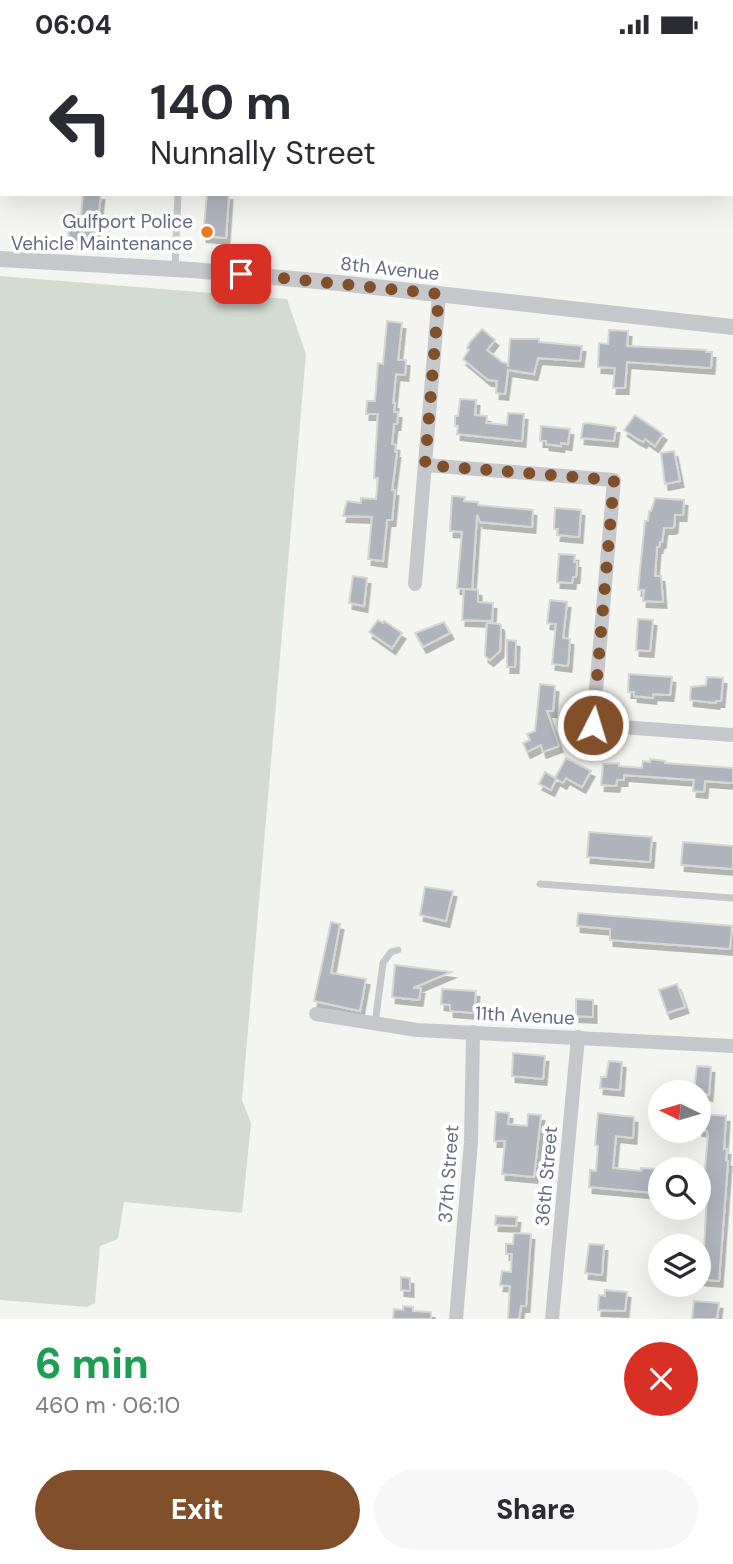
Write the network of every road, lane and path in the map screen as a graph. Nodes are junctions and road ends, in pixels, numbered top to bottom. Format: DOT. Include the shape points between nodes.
graph roads {
  1 [pos="178,196"];
  2 [pos="0,259"];
  3 [pos="174,269"];
  4 [pos="439,294"];
  5 [pos="733,327"];
  6 [pos="425,465"];
  7 [pos="415,584"];
  8 [pos="733,735"];
  9 [pos="540,884"];
  10 [pos="733,898"];
  11 [pos="398,950"];
  12 [pos="316,1014"];
  13 [pos="374,1025"];
  14 [pos="473,1032"];
  15 [pos="578,1037"];
  16 [pos="733,1046"];
  17 [pos="456,1319"];
  18 [pos="552,1319"];
  1 -- 3 [label="lane"];
  2 -- 3 [label="street, 8th Avenue"];
  3 -- 4 [label="street, 8th Avenue"];
  4 -- 5 [label="street, 8th Avenue"];
  4 -- 6 [label="street"];
  6 -- 7 [label="street"];
  6 -- 8 [label="street" via="614,480 593,725"];
  9 -- 10 [label="lane"];
  11 -- 13 [label="lane" via="383,963"];
  12 -- 13 [label="street, 11th Avenue"];
  13 -- 14 [label="street, 11th Avenue"];
  14 -- 15 [label="street, 11th Avenue"];
  14 -- 17 [label="street, 37th Street" via="471,1142"];
  15 -- 16 [label="street, 11th Avenue"];
  15 -- 18 [label="street, 36th Street"];
}
